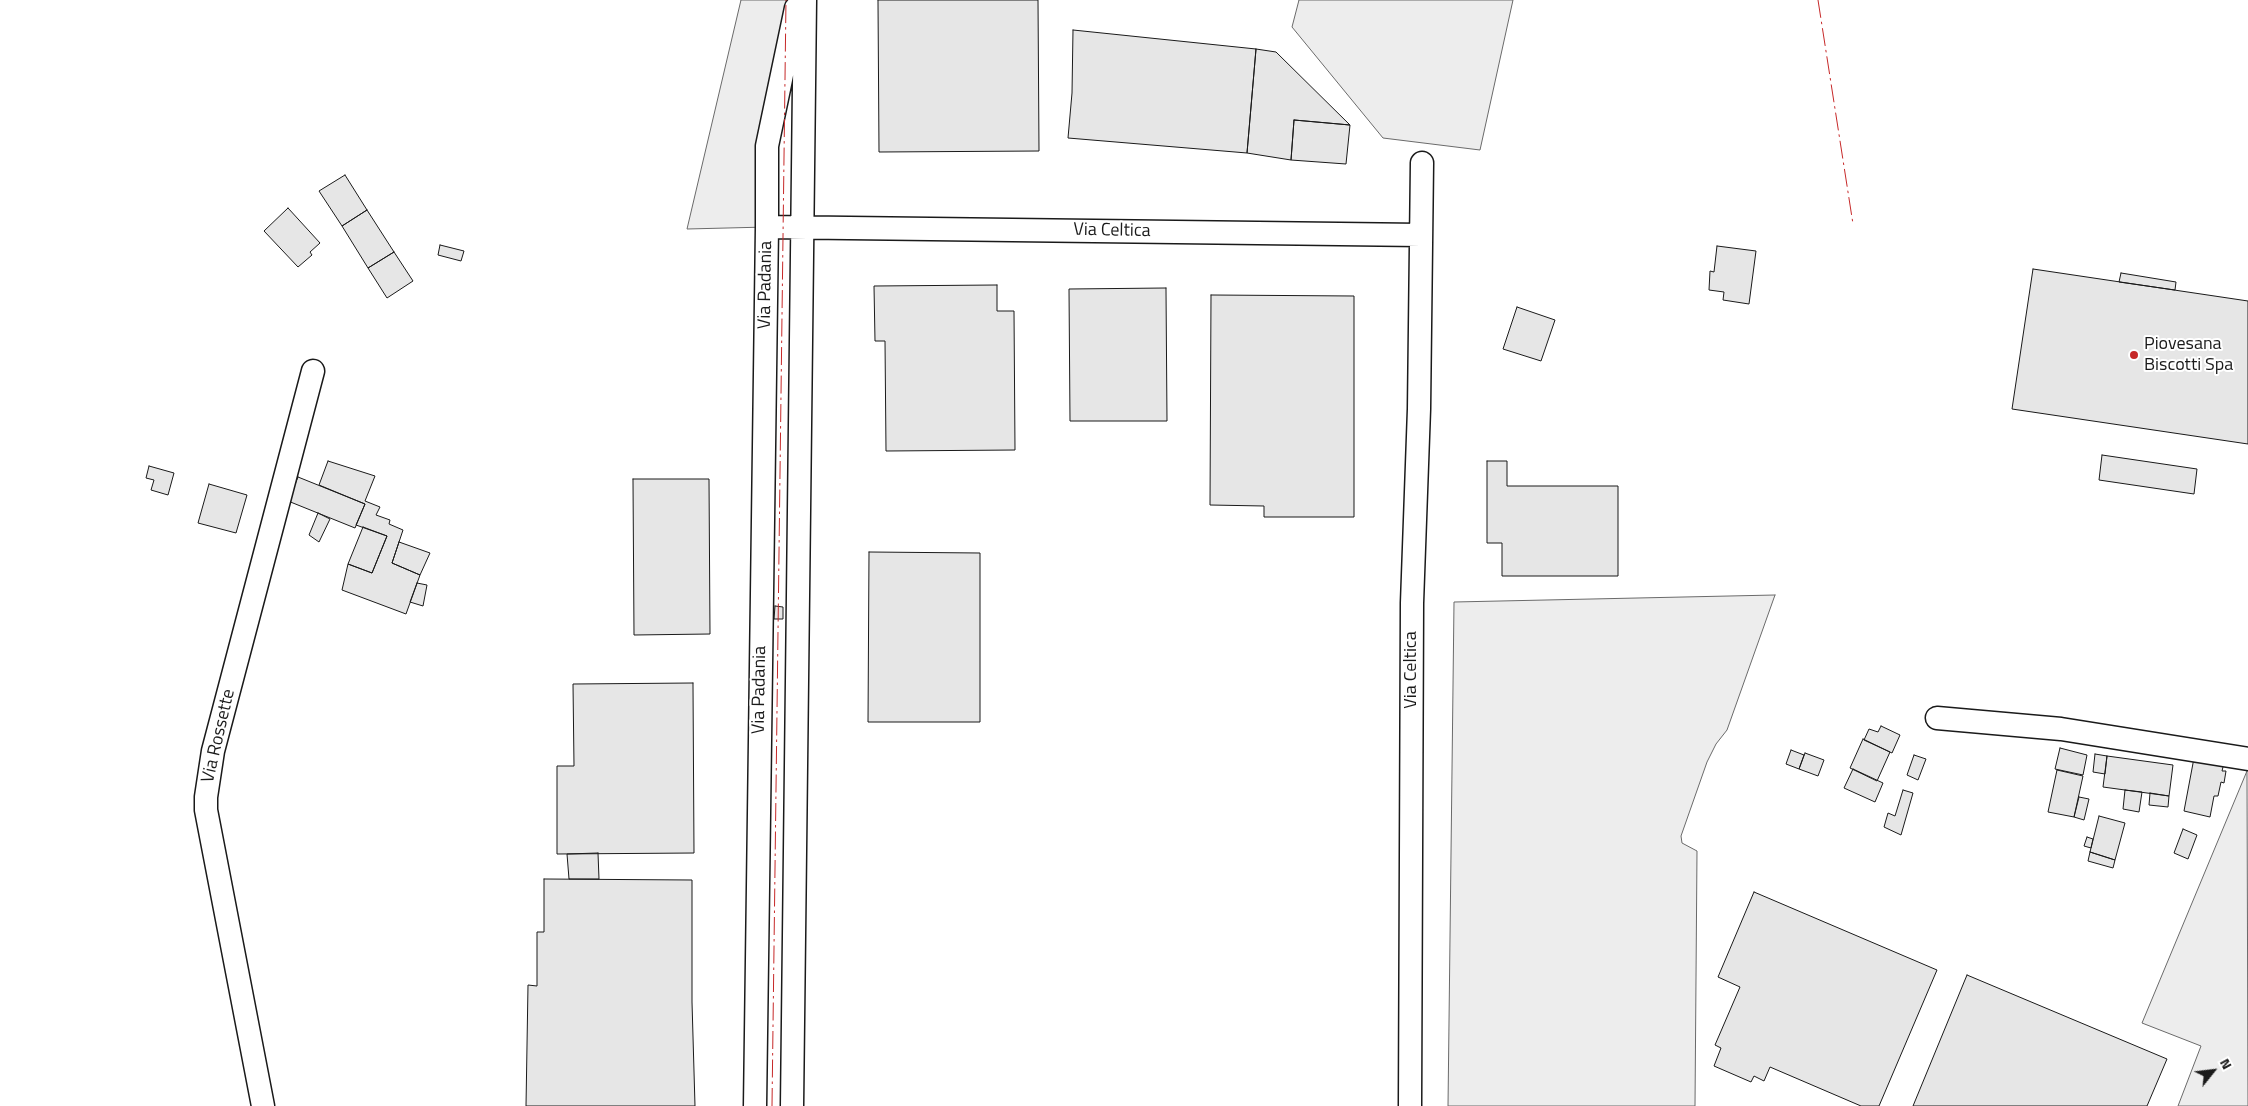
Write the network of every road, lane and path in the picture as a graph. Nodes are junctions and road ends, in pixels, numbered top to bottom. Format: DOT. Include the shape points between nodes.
graph roads {
  1 [pos="798,0"];
  2 [pos="806,0"];
  3 [pos="1422,163"];
  4 [pos="767,227"];
  5 [pos="802,227"];
  6 [pos="1421,235"];
  7 [pos="314,371"];
  8 [pos="760,658"];
  9 [pos="797,660"];
  10 [pos="1937,718"];
  11 [pos="2248,759"];
  12 [pos="263,1106"];
  13 [pos="755,1106"];
  14 [pos="792,1106"];
  15 [pos="1410,1106"];
  1 -- 4 [label="street" via="767,146"];
  2 -- 5 [label="street"];
  3 -- 6 [label="street, Via Celtica"];
  4 -- 5 [label="street, Via Padania"];
  4 -- 8 [label="street, Via Padania"];
  5 -- 6 [label="street, Via Celtica"];
  5 -- 9 [label="street, Via Padania"];
  6 -- 15 [label="street, Via Celtica" via="1412,603"];
  7 -- 12 [label="street, Via Rossette" via="213,751 206,797"];
  8 -- 9 [label="street"];
  8 -- 13 [label="street, Via Padania"];
  9 -- 14 [label="street, Via Padania"];
  10 -- 11 [label="street" via="2061,729"];
}
